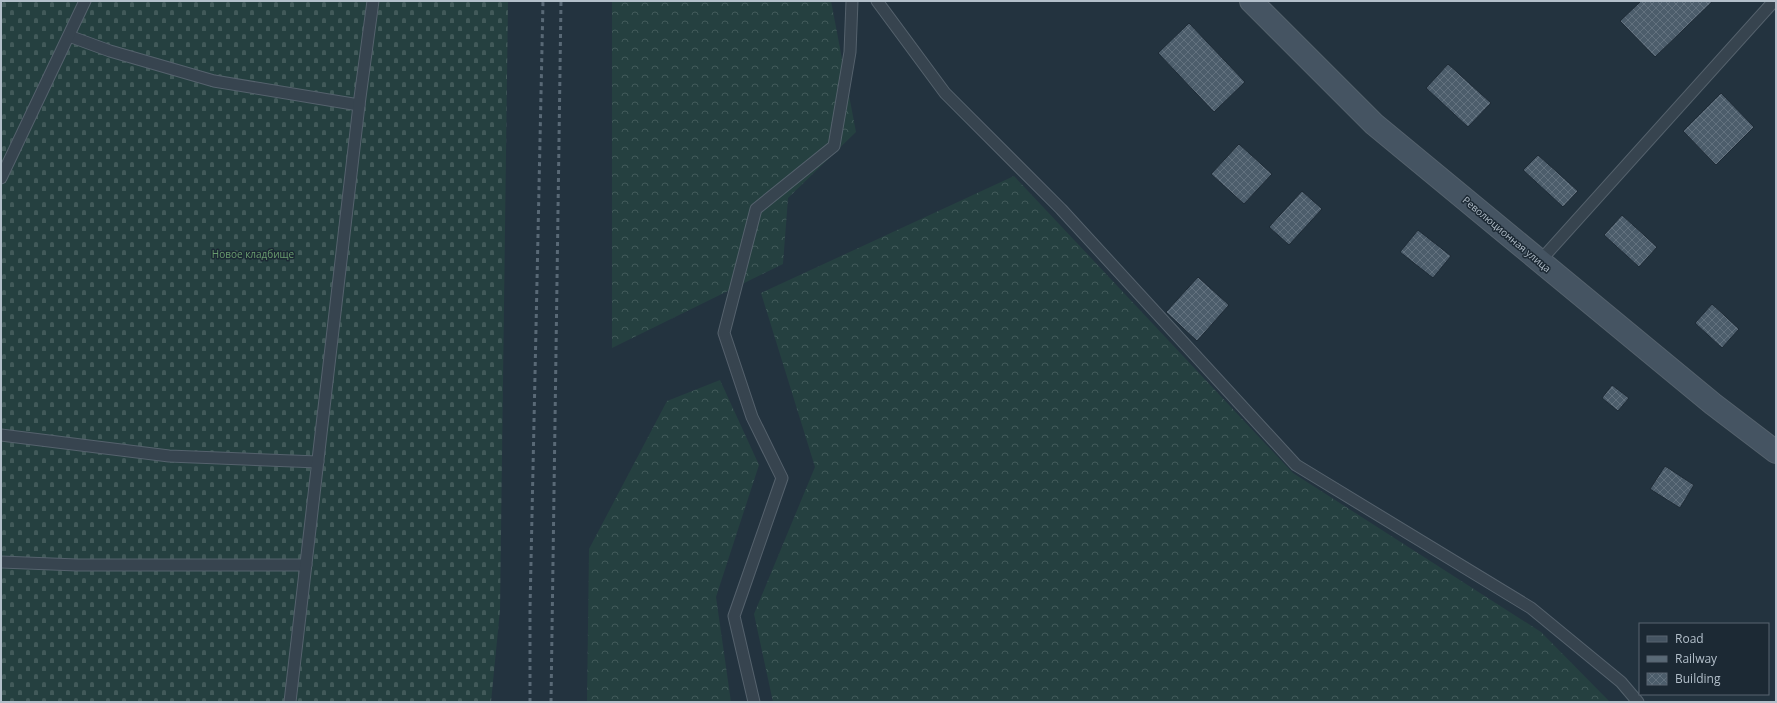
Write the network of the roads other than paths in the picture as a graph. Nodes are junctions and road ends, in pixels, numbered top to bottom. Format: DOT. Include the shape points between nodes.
graph roads {
  1 [pos="85,1"];
  2 [pos="373,1"];
  3 [pos="852,1"];
  4 [pos="877,1"];
  5 [pos="1251,1"];
  6 [pos="1774,1"];
  7 [pos="69,36"];
  8 [pos="359,105"];
  9 [pos="1,178"];
  10 [pos="1540,261"];
  11 [pos="1,434"];
  12 [pos="1776,452"];
  13 [pos="318,462"];
  14 [pos="1,562"];
  15 [pos="306,565"];
  16 [pos="290,702"];
  17 [pos="754,702"];
  18 [pos="1638,702"];
  1 -- 7 [label="lane"];
  2 -- 8 [label="lane"];
  3 -- 17 [label="lane" via="850,52 834,146 756,209 724,333 752,416 782,478 734,616"];
  4 -- 18 [label="lane" via="945,92 1061,209 1296,465 1531,608 1621,682"];
  5 -- 10 [label="main road, Революционная улица" via="1374,124"];
  6 -- 10 [label="lane"];
  7 -- 8 [label="lane" via="110,51 214,81"];
  7 -- 9 [label="lane"];
  8 -- 13 [label="lane"];
  10 -- 12 [label="main road, Революционная улица" via="1713,404"];
  11 -- 13 [label="lane" via="169,456"];
  13 -- 15 [label="lane"];
  14 -- 15 [label="lane" via="77,565"];
  15 -- 16 [label="lane"];
}
